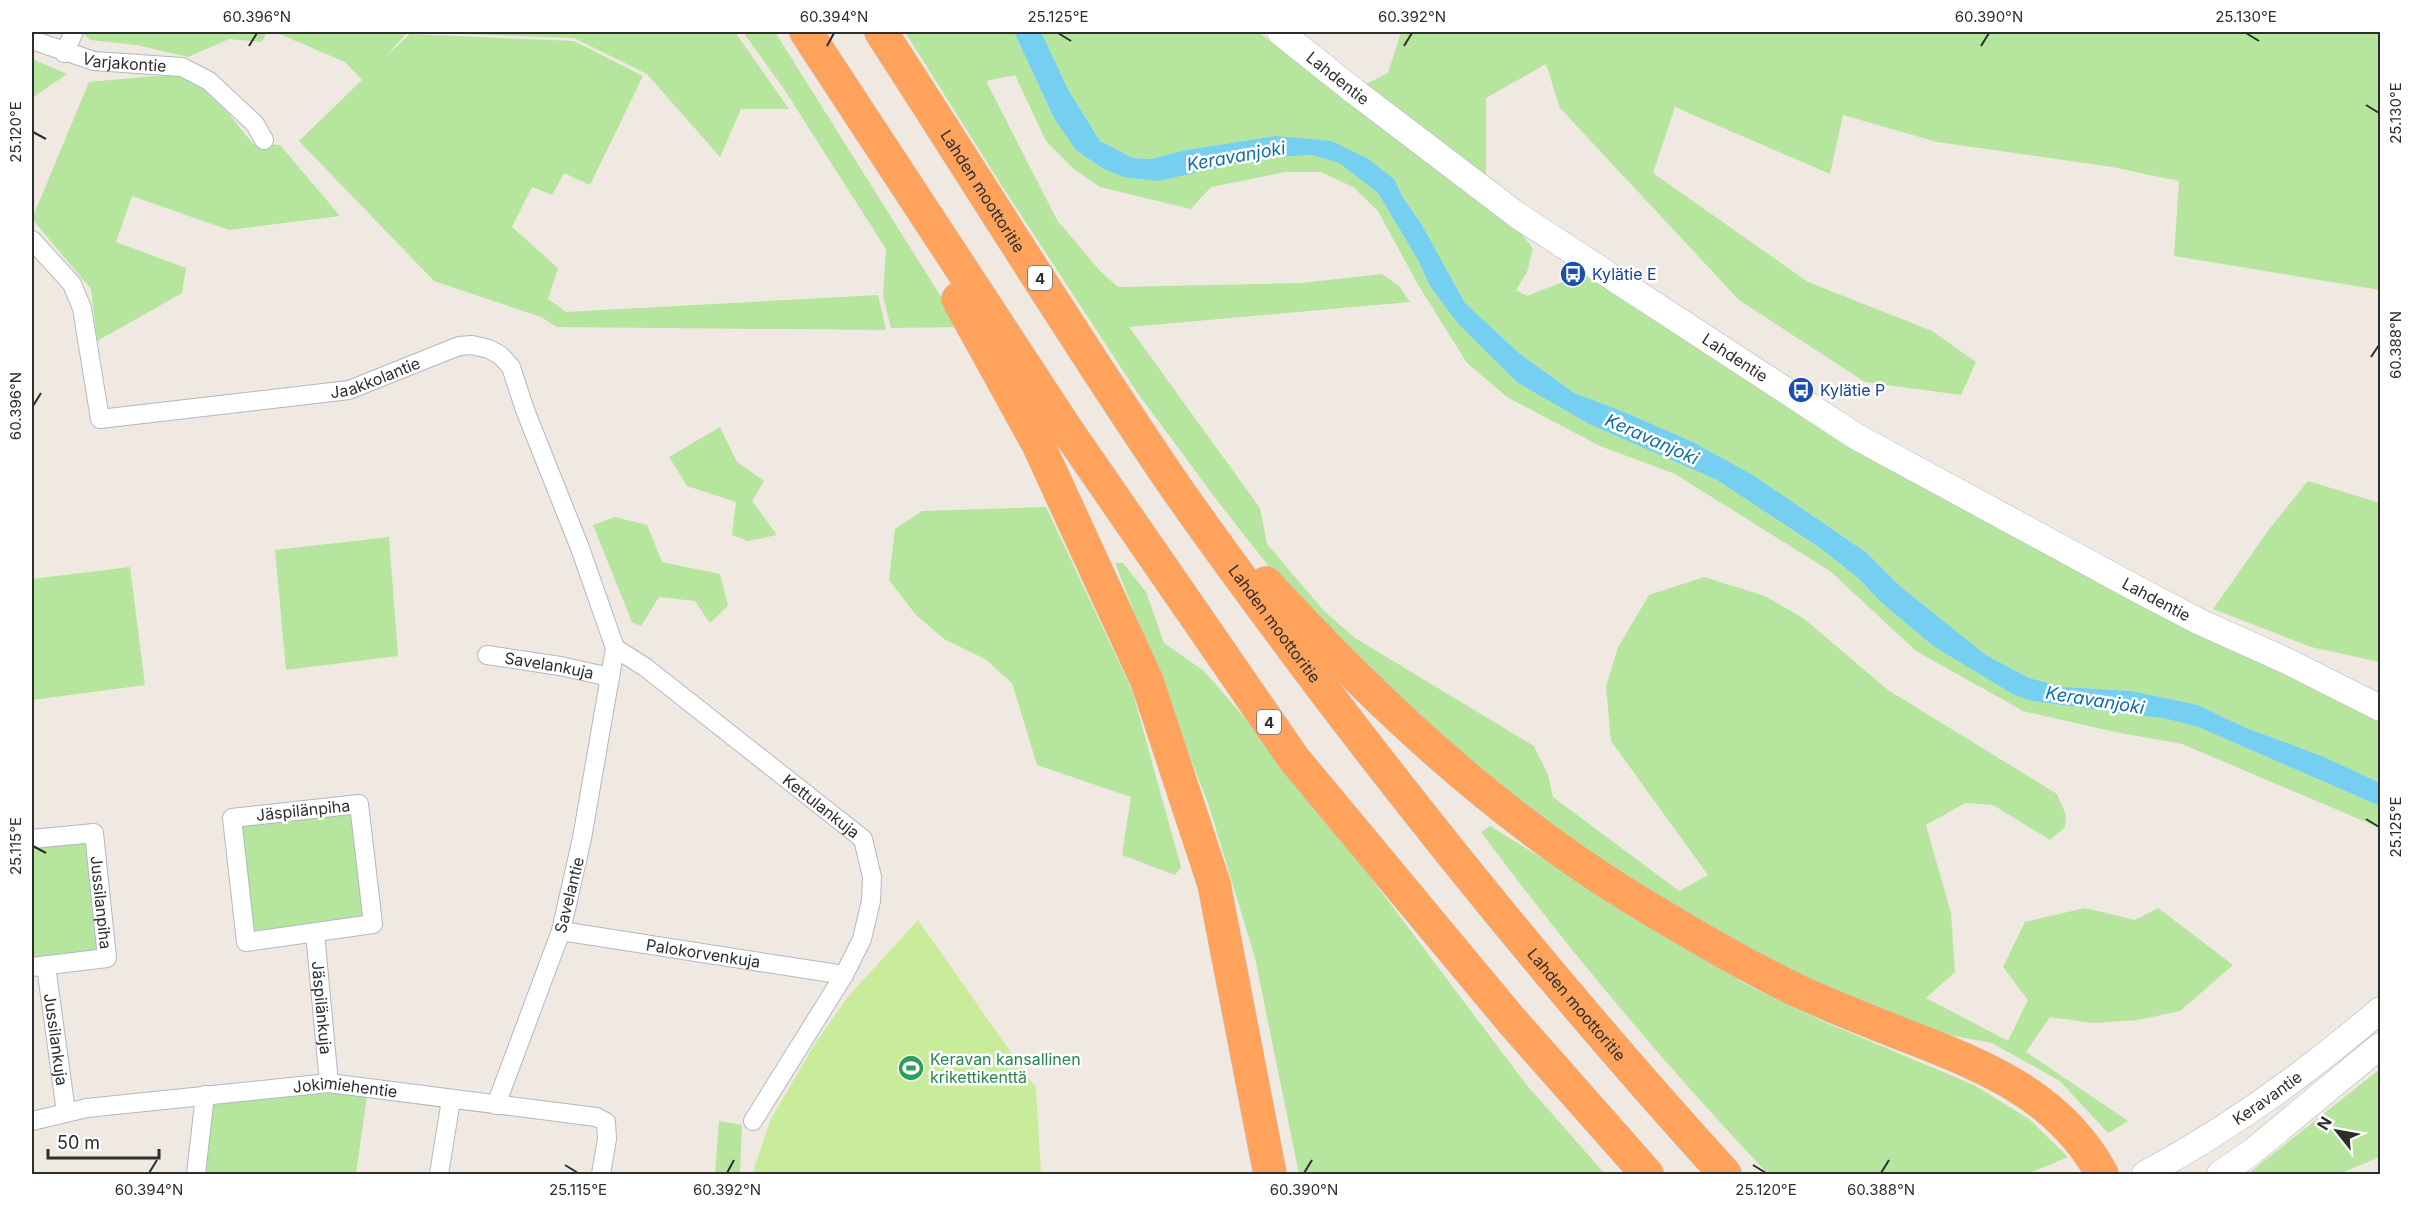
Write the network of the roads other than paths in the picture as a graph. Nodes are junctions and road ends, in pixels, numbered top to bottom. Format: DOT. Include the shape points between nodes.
graph roads {
  1 [pos="74,32"];
  2 [pos="806,32"];
  3 [pos="881,32"];
  4 [pos="1280,32"];
  5 [pos="32,40"];
  6 [pos="64,52"];
  7 [pos="264,140"];
  8 [pos="938,234"];
  9 [pos="32,240"];
  10 [pos="1169,478"];
  11 [pos="615,648"];
  12 [pos="487,655"];
  13 [pos="2289,662"];
  14 [pos="610,677"];
  15 [pos="2380,692"];
  16 [pos="2380,708"];
  17 [pos="32,839"];
  18 [pos="561,931"];
  19 [pos="315,933"];
  20 [pos="39,967"];
  21 [pos="844,975"];
  22 [pos="2380,1010"];
  23 [pos="2380,1046"];
  24 [pos="329,1083"];
  25 [pos="205,1095"];
  26 [pos="451,1100"];
  27 [pos="496,1105"];
  28 [pos="66,1112"];
  29 [pos="32,1121"];
  30 [pos="753,1121"];
  31 [pos="196,1174"];
  32 [pos="439,1174"];
  33 [pos="601,1174"];
  34 [pos="1270,1174"];
  35 [pos="1647,1174"];
  36 [pos="1725,1174"];
  37 [pos="2102,1174"];
  38 [pos="2145,1174"];
  39 [pos="2220,1174"];
  1 -- 6 [label="street"];
  2 -- 8 [label="highway, 4"];
  3 -- 10 [label="highway, Lahden moottoritie / 4"];
  4 -- 13 [label="main road, Lahdentie" via="1517,215 1857,437 2200,622"];
  5 -- 6 [label="street, Varjakontie"];
  6 -- 7 [label="street, Varjakontie" via="94,61 182,67 209,81 255,124"];
  8 -- 34 [label="highway" via="958,300 1038,444 1147,681 1214,884"];
  8 -- 35 [label="highway, 4" via="1294,759 1511,1020"];
  9 -- 11 [label="street, Jaakkolantie" via="72,284 82,308 100,419 349,390 459,346 472,345 500,355 511,367"];
  10 -- 36 [label="highway, Lahden moottoritie / 4" via="1410,804 1554,981"];
  10 -- 37 [label="highway" via="1355,676 1422,740 1534,833 1636,900 1794,988 1992,1071 2022,1089 2061,1120"];
  11 -- 14 [label="street, Jaakkolantie"];
  11 -- 21 [label="street, Kettulankuja" via="863,839 872,877 871,901 862,939"];
  12 -- 14 [label="street, Savelankuja"];
  13 -- 15 [label="main road, Lahdentie"];
  13 -- 16 [label="main road, Lahdentie"];
  14 -- 18 [label="street, Savelantie" via="582,838"];
  17 -- 20 [label="street, Jussilanpiha" via="94,833 107,958"];
  18 -- 21 [label="street, Palokorvenkuja"];
  18 -- 27 [label="street, Savelantie"];
  19 -- 19 [label="street, Jäspilänpiha" via="373,924 359,804 232,818 246,942"];
  19 -- 24 [label="street, Jäspilänkuja"];
  20 -- 28 [label="street, Jussilankuja"];
  21 -- 30 [label="street, Kettulankuja"];
  22 -- 38 [label="main road, Keravantie" via="2285,1085 2187,1151"];
  23 -- 39 [label="main road, Keravantie"];
  24 -- 25 [label="street, Jokimiehentie"];
  24 -- 26 [label="street, Jokimiehentie"];
  25 -- 28 [label="street, Jokimiehentie"];
  25 -- 31 [label="street"];
  26 -- 27 [label="street, Jokimiehentie"];
  26 -- 32 [label="street"];
  27 -- 33 [label="street, Jokimiehentie" via="596,1117 606,1122"];
  28 -- 29 [label="street, Jokimiehentie"];
}
